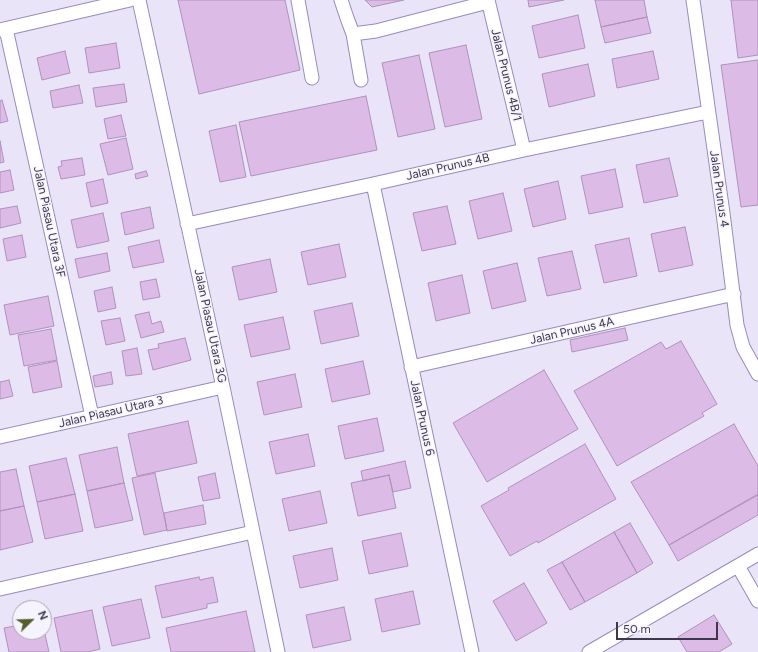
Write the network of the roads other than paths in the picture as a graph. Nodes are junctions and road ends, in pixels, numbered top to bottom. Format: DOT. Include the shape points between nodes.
graph roads {
  1 [pos="130,0"];
  2 [pos="139,0"];
  3 [pos="298,0"];
  4 [pos="342,0"];
  5 [pos="693,0"];
  6 [pos="488,1"];
  7 [pos="3,30"];
  8 [pos="353,34"];
  9 [pos="312,78"];
  10 [pos="361,80"];
  11 [pos="708,112"];
  12 [pos="524,150"];
  13 [pos="373,184"];
  14 [pos="187,224"];
  15 [pos="734,294"];
  16 [pos="411,367"];
  17 [pos="758,374"];
  18 [pos="223,387"];
  19 [pos="92,416"];
  20 [pos="0,437"];
  21 [pos="253,532"];
  22 [pos="758,554"];
  23 [pos="738,566"];
  24 [pos="0,589"];
  25 [pos="758,601"];
  26 [pos="278,652"];
  27 [pos="472,652"];
  28 [pos="589,652"];
  1 -- 7 [label="street"];
  2 -- 14 [label="street, Jalan Piasau Utara 3G"];
  3 -- 9 [label="street"];
  4 -- 8 [label="street"];
  5 -- 11 [label="street, Jalan Prunus 4"];
  6 -- 8 [label="street" via="376,31"];
  6 -- 12 [label="street, Jalan Prunus 4B/1"];
  7 -- 19 [label="street, Jalan Piasau Utara 3F"];
  8 -- 10 [label="street"];
  11 -- 12 [label="street, Jalan Prunus 4B"];
  11 -- 15 [label="street, Jalan Prunus 4"];
  12 -- 13 [label="street, Jalan Prunus 4B"];
  13 -- 14 [label="street, Jalan Prunus 4B"];
  13 -- 16 [label="street, Jalan Prunus 6"];
  14 -- 18 [label="street, Jalan Piasau Utara 3G"];
  15 -- 16 [label="street, Jalan Prunus 4A"];
  15 -- 17 [label="street, Jalan Prunus 4" via="743,347"];
  16 -- 27 [label="street, Jalan Prunus 6"];
  18 -- 19 [label="street, Jalan Piasau Utara 3"];
  18 -- 21 [label="street, Jalan Piasau Utara 3G"];
  19 -- 20 [label="street, Jalan Piasau Utara 3"];
  21 -- 24 [label="street"];
  21 -- 26 [label="street, Jalan Piasau Utara 3G"];
  22 -- 23 [label="street"];
  23 -- 25 [label="street"];
  23 -- 28 [label="street"];
}
